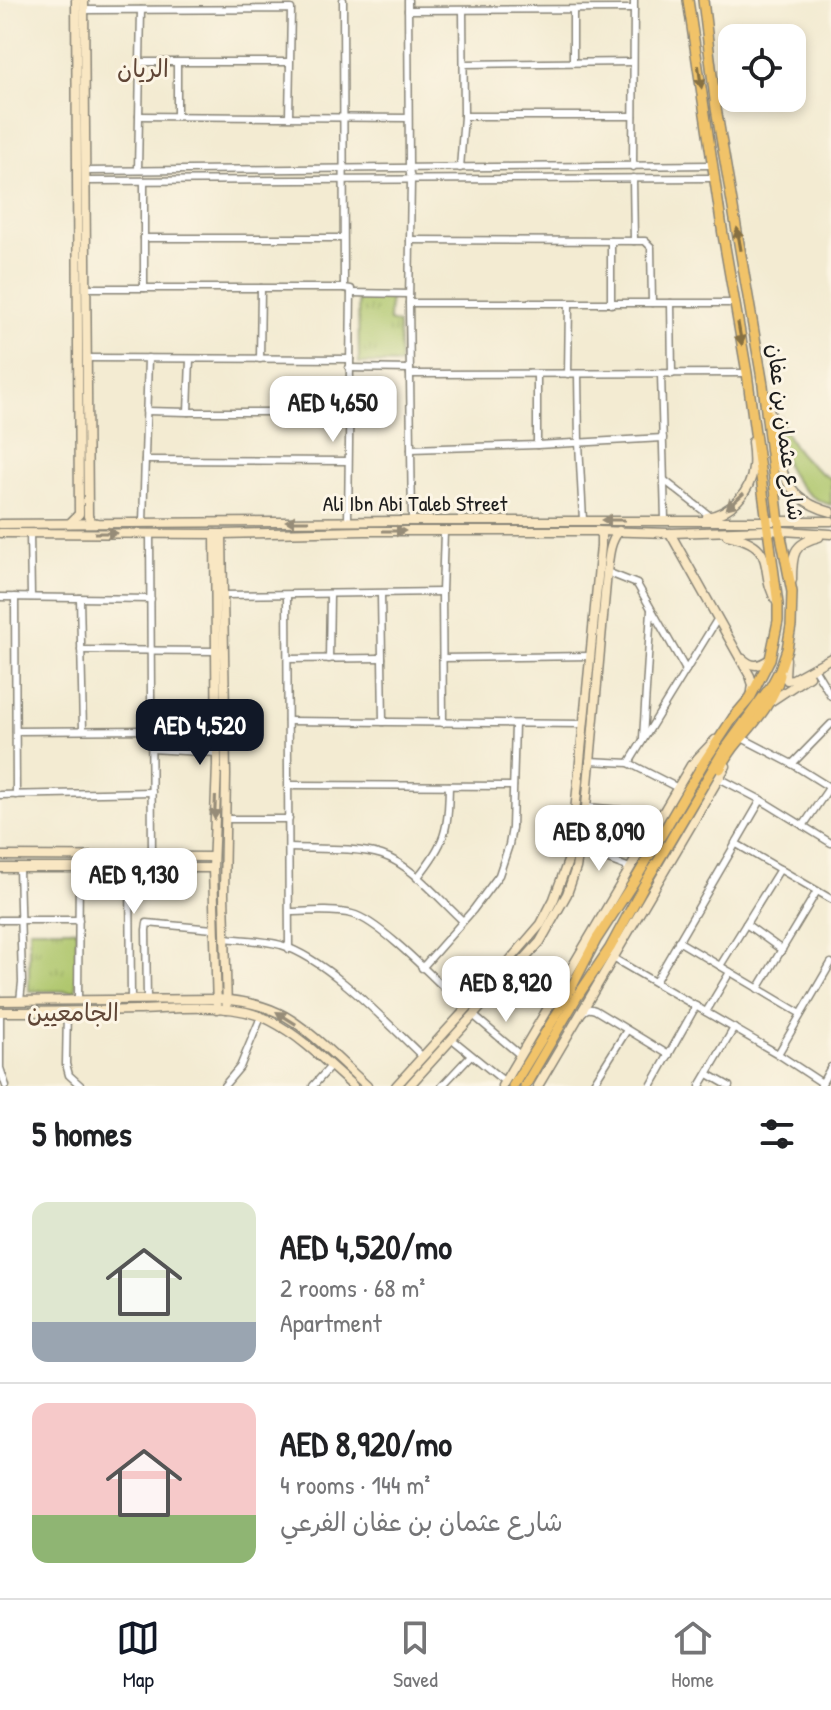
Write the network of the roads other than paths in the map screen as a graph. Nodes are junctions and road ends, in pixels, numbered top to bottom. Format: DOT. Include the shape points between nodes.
graph roads {
  1 [pos="76,0"];
  2 [pos="291,0"];
  3 [pos="343,0"];
  4 [pos="408,0"];
  5 [pos="634,0"];
  6 [pos="688,0"];
  7 [pos="703,0"];
  8 [pos="84,5"];
  9 [pos="291,9"];
  10 [pos="634,9"];
  11 [pos="141,10"];
  12 [pos="408,10"];
  13 [pos="573,10"];
  14 [pos="463,11"];
  15 [pos="140,62"];
  16 [pos="177,62"];
  17 [pos="289,62"];
  18 [pos="573,62"];
  19 [pos="633,62"];
  20 [pos="465,64"];
  21 [pos="139,116"];
  22 [pos="177,116"];
  23 [pos="289,116"];
  24 [pos="464,116"];
  25 [pos="633,116"];
  26 [pos="343,117"];
  27 [pos="408,118"];
  28 [pos="700,165"];
  29 [pos="712,165"];
  30 [pos="633,167"];
  31 [pos="409,168"];
  32 [pos="460,168"];
  33 [pos="343,169"];
  34 [pos="138,170"];
  35 [pos="86,171"];
  36 [pos="633,178"];
  37 [pos="693,178"];
  38 [pos="714,178"];
  39 [pos="343,180"];
  40 [pos="411,180"];
  41 [pos="86,181"];
  42 [pos="144,181"];
  43 [pos="144,238"];
  44 [pos="343,238"];
  45 [pos="410,240"];
  46 [pos="611,241"];
  47 [pos="634,241"];
  48 [pos="86,288"];
  49 [pos="144,288"];
  50 [pos="261,288"];
  51 [pos="344,288"];
  52 [pos="351,293"];
  53 [pos="409,294"];
  54 [pos="409,303"];
  55 [pos="652,303"];
  56 [pos="671,303"];
  57 [pos="734,303"];
  58 [pos="569,304"];
  59 [pos="611,304"];
  60 [pos="87,358"];
  61 [pos="148,358"];
  62 [pos="190,359"];
  63 [pos="260,359"];
  64 [pos="350,359"];
  65 [pos="349,368"];
  66 [pos="410,372"];
  67 [pos="747,373"];
  68 [pos="537,374"];
  69 [pos="568,374"];
  70 [pos="578,374"];
  71 [pos="661,374"];
  72 [pos="672,374"];
  73 [pos="763,385"];
  74 [pos="146,411"];
  75 [pos="188,412"];
  76 [pos="349,412"];
  77 [pos="663,438"];
  78 [pos="579,443"];
  79 [pos="537,445"];
  80 [pos="411,449"];
  81 [pos="145,460"];
  82 [pos="348,461"];
  83 [pos="664,480"];
  84 [pos="686,497"];
  85 [pos="664,498"];
  86 [pos="831,512"];
  87 [pos="710,516"];
  88 [pos="583,520"];
  89 [pos="665,520"];
  90 [pos="690,520"];
  91 [pos="348,521"];
  92 [pos="412,521"];
  93 [pos="831,521"];
  94 [pos="68,523"];
  95 [pos="98,523"];
  96 [pos="143,523"];
  97 [pos="0,524"];
  98 [pos="767,526"];
  99 [pos="780,526"];
  100 [pos="598,531"];
  101 [pos="619,531"];
  102 [pos="444,532"];
  103 [pos="703,532"];
  104 [pos="0,533"];
  105 [pos="30,533"];
  106 [pos="150,533"];
  107 [pos="670,533"];
  108 [pos="219,534"];
  109 [pos="831,535"];
  110 [pos="606,546"];
  111 [pos="607,572"];
  112 [pos="442,592"];
  113 [pos="792,592"];
  114 [pos="381,594"];
  115 [pos="224,595"];
  116 [pos="330,595"];
  117 [pos="287,596"];
  118 [pos="0,597"];
  119 [pos="15,597"];
  120 [pos="31,597"];
  121 [pos="80,598"];
  122 [pos="151,599"];
  123 [pos="778,604"];
  124 [pos="651,610"];
  125 [pos="718,618"];
  126 [pos="787,649"];
  127 [pos="81,650"];
  128 [pos="151,650"];
  129 [pos="734,650"];
  130 [pos="216,651"];
  131 [pos="591,656"];
  132 [pos="382,658"];
  133 [pos="443,658"];
  134 [pos="831,658"];
  135 [pos="288,659"];
  136 [pos="329,659"];
  137 [pos="770,659"];
  138 [pos="686,670"];
  139 [pos="816,671"];
  140 [pos="831,696"];
  141 [pos="750,698"];
  142 [pos="770,702"];
  143 [pos="288,721"];
  144 [pos="383,722"];
  145 [pos="443,723"];
  146 [pos="515,724"];
  147 [pos="584,724"];
  148 [pos="831,724"];
  149 [pos="83,730"];
  150 [pos="152,730"];
  151 [pos="16,731"];
  152 [pos="724,731"];
  153 [pos="742,738"];
  154 [pos="643,740"];
  155 [pos="152,749"];
  156 [pos="217,753"];
  157 [pos="589,761"];
  158 [pos="629,763"];
  159 [pos="792,764"];
  160 [pos="719,778"];
  161 [pos="289,785"];
  162 [pos="449,786"];
  163 [pos="513,786"];
  164 [pos="830,786"];
  165 [pos="678,788"];
  166 [pos="152,792"];
  167 [pos="699,793"];
  168 [pos="0,795"];
  169 [pos="16,795"];
  170 [pos="761,800"];
  171 [pos="586,807"];
  172 [pos="225,819"];
  173 [pos="289,819"];
  174 [pos="657,823"];
  175 [pos="803,826"];
  176 [pos="735,843"];
  177 [pos="831,843"];
  178 [pos="289,848"];
  179 [pos="579,849"];
  180 [pos="0,856"];
  181 [pos="152,856"];
  182 [pos="213,857"];
  183 [pos="0,868"];
  184 [pos="19,868"];
  185 [pos="79,868"];
  186 [pos="130,868"];
  187 [pos="213,868"];
  188 [pos="630,868"];
  189 [pos="780,869"];
  190 [pos="417,878"];
  191 [pos="641,881"];
  192 [pos="817,891"];
  193 [pos="831,899"];
  194 [pos="290,912"];
  195 [pos="0,920"];
  196 [pos="20,920"];
  197 [pos="79,920"];
  198 [pos="463,921"];
  199 [pos="746,924"];
  200 [pos="213,929"];
  201 [pos="225,938"];
  202 [pos="678,941"];
  203 [pos="289,949"];
  204 [pos="782,950"];
  205 [pos="613,958"];
  206 [pos="831,963"];
  207 [pos="720,966"];
  208 [pos="422,968"];
  209 [pos="730,972"];
  210 [pos="655,982"];
  211 [pos="758,989"];
  212 [pos="577,997"];
  213 [pos="559,999"];
  214 [pos="78,1000"];
  215 [pos="131,1000"];
  216 [pos="147,1000"];
  217 [pos="0,1001"];
  218 [pos="20,1001"];
  219 [pos="222,1004"];
  220 [pos="696,1006"];
  221 [pos="67,1011"];
  222 [pos="0,1012"];
  223 [pos="470,1012"];
  224 [pos="706,1012"];
  225 [pos="801,1014"];
  226 [pos="261,1017"];
  227 [pos="577,1018"];
  228 [pos="734,1028"];
  229 [pos="627,1030"];
  230 [pos="452,1039"];
  231 [pos="778,1054"];
  232 [pos="471,1055"];
  233 [pos="520,1055"];
  234 [pos="669,1055"];
  235 [pos="423,1057"];
  236 [pos="331,1066"];
  237 [pos="831,1067"];
  238 [pos="708,1074"];
  239 [pos="821,1084"];
  240 [pos="508,1085"];
  241 [pos="6,1086"];
  242 [pos="81,1086"];
  243 [pos="224,1086"];
  244 [pos="313,1086"];
  245 [pos="353,1086"];
  246 [pos="367,1086"];
  247 [pos="396,1086"];
  248 [pos="410,1086"];
  249 [pos="442,1086"];
  250 [pos="525,1086"];
  251 [pos="537,1086"];
  252 [pos="592,1086"];
  253 [pos="651,1086"];
  254 [pos="700,1086"];
  255 [pos="729,1086"];
  1 -- 94 [label="street" via="79,514"];
  2 -- 9 [label="street"];
  3 -- 26 [label="street"];
  4 -- 12 [label="street"];
  5 -- 10 [label="street"];
  6 -- 29 [label="main road, شارع عثمان بن عفان, one-way"];
  73 -- 7 [label="main road, شارع عثمان بن عفان, one-way"];
  8 -- 11 [label="street"];
  8 -- 35 [label="street"];
  9 -- 11 [label="street"];
  9 -- 17 [label="street"];
  10 -- 13 [label="street"];
  10 -- 19 [label="street"];
  11 -- 15 [label="street"];
  12 -- 14 [label="street"];
  12 -- 27 [label="street"];
  13 -- 14 [label="street"];
  13 -- 18 [label="street"];
  14 -- 20 [label="street"];
  15 -- 16 [label="street"];
  15 -- 21 [label="street"];
  16 -- 17 [label="street"];
  16 -- 22 [label="street"];
  17 -- 23 [label="street"];
  18 -- 19 [label="street"];
  18 -- 20 [label="street"];
  19 -- 25 [label="street"];
  20 -- 24 [label="street"];
  21 -- 22 [label="street"];
  21 -- 34 [label="street"];
  22 -- 23 [label="street"];
  23 -- 26 [label="street"];
  24 -- 25 [label="street"];
  24 -- 32 [label="street"];
  25 -- 30 [label="street"];
  26 -- 27 [label="street"];
  26 -- 33 [label="street"];
  27 -- 31 [label="street"];
  28 -- 29 [label="street"];
  28 -- 30 [label="street"];
  28 -- 37 [label="street"];
  29 -- 38 [label="main road, شارع عثمان بن عفان"];
  30 -- 32 [label="street"];
  31 -- 32 [label="street"];
  31 -- 33 [label="street"];
  31 -- 40 [label="street"];
  33 -- 34 [label="street"];
  33 -- 39 [label="street"];
  34 -- 35 [label="street"];
  35 -- 41 [label="street"];
  36 -- 37 [label="street"];
  36 -- 40 [label="street"];
  36 -- 47 [label="street"];
  37 -- 38 [label="street"];
  38 -- 57 [label="main road, شارع عثمان بن عفان"];
  39 -- 40 [label="street"];
  39 -- 42 [label="street"];
  39 -- 44 [label="street"];
  40 -- 45 [label="street"];
  41 -- 42 [label="street"];
  41 -- 48 [label="street"];
  42 -- 43 [label="street"];
  43 -- 44 [label="street"];
  43 -- 49 [label="street"];
  44 -- 51 [label="street"];
  45 -- 46 [label="street"];
  45 -- 53 [label="street"];
  46 -- 47 [label="street"];
  46 -- 59 [label="street"];
  47 -- 55 [label="street" via="651,247"];
  48 -- 49 [label="street"];
  48 -- 60 [label="street"];
  49 -- 50 [label="street"];
  50 -- 51 [label="street"];
  50 -- 63 [label="street"];
  51 -- 52 [label="street"];
  52 -- 53 [label="street"];
  52 -- 64 [label="street"];
  53 -- 54 [label="street"];
  54 -- 58 [label="street"];
  54 -- 66 [label="street"];
  55 -- 56 [label="street"];
  55 -- 59 [label="street"];
  56 -- 57 [label="street"];
  56 -- 72 [label="street"];
  57 -- 67 [label="main road, شارع عثمان بن عفان, one-way"];
  58 -- 59 [label="street"];
  58 -- 69 [label="street"];
  60 -- 61 [label="street"];
  60 -- 95 [label="street" via="88,516"];
  61 -- 62 [label="street"];
  61 -- 74 [label="street"];
  62 -- 63 [label="street"];
  62 -- 75 [label="street"];
  63 -- 64 [label="street"];
  64 -- 65 [label="street"];
  65 -- 66 [label="street"];
  65 -- 76 [label="street"];
  66 -- 68 [label="street"];
  66 -- 80 [label="street"];
  67 -- 72 [label="street"];
  67 -- 87 [label="street, one-way" via="752,476 739,501"];
  67 -- 98 [label="main road, شارع عثمان بن عفان"];
  68 -- 69 [label="street"];
  68 -- 79 [label="street"];
  69 -- 70 [label="street"];
  70 -- 71 [label="street"];
  70 -- 78 [label="street"];
  71 -- 72 [label="street"];
  71 -- 77 [label="street"];
  73 -- 86 [label="street" via="782,471 802,500"];
  73 -- 99 [label="main road, شارع عثمان بن عفان"];
  74 -- 75 [label="street"];
  74 -- 81 [label="street"];
  75 -- 76 [label="street"];
  76 -- 82 [label="street"];
  77 -- 78 [label="street"];
  77 -- 83 [label="street"];
  78 -- 79 [label="street"];
  78 -- 88 [label="street"];
  79 -- 80 [label="street"];
  80 -- 92 [label="street"];
  81 -- 82 [label="street"];
  81 -- 96 [label="street"];
  82 -- 91 [label="street"];
  83 -- 84 [label="street"];
  83 -- 85 [label="street"];
  84 -- 85 [label="street"];
  84 -- 87 [label="street"];
  85 -- 89 [label="street"];
  87 -- 90 [label="street"];
  89 -- 88 [label="street, Ali Ibn Abi Taleb Street, one-way"];
  88 -- 92 [label="street, Ali Ibn Abi Taleb Street"];
  89 -- 90 [label="street, Ali Ibn Abi Taleb Street"];
  90 -- 98 [label="street, Ali Ibn Abi Taleb Street"];
  91 -- 92 [label="street, Ali Ibn Abi Taleb Street"];
  91 -- 96 [label="street, Ali Ibn Abi Taleb Street, one-way"];
  93 -- 99 [label="street, Ali Ibn Abi Taleb Street"];
  94 -- 95 [label="street, Ali Ibn Abi Taleb Street"];
  94 -- 97 [label="street, Ali Ibn Abi Taleb Street"];
  95 -- 96 [label="street, Ali Ibn Abi Taleb Street"];
  98 -- 99 [label="street, Ali Ibn Abi Taleb Street"];
  98 -- 103 [label="street"];
  98 -- 123 [label="main road, شارع عثمان بن عفان"];
  99 -- 109 [label="street"];
  99 -- 113 [label="main road, شارع عثمان بن عفان"];
  100 -- 101 [label="street, Ali Ibn Abi Taleb Street"];
  100 -- 102 [label="street, Ali Ibn Abi Taleb Street"];
  100 -- 110 [label="street"];
  101 -- 107 [label="street, Ali Ibn Abi Taleb Street"];
  101 -- 110 [label="street"];
  108 -- 102 [label="street, Ali Ibn Abi Taleb Street, one-way"];
  102 -- 112 [label="street"];
  103 -- 107 [label="street, Ali Ibn Abi Taleb Street"];
  103 -- 123 [label="street" via="746,539 757,547"];
  104 -- 105 [label="street, Ali Ibn Abi Taleb Street"];
  105 -- 106 [label="street, Ali Ibn Abi Taleb Street, one-way"];
  105 -- 120 [label="street"];
  106 -- 108 [label="street, Ali Ibn Abi Taleb Street"];
  106 -- 122 [label="street"];
  107 -- 125 [label="street"];
  108 -- 115 [label="street"];
  108 -- 130 [label="street"];
  109 -- 113 [label="street" via="802,542 796,550"];
  110 -- 111 [label="street"];
  110 -- 131 [label="street"];
  111 -- 124 [label="street" via="637,584"];
  111 -- 157 [label="street"];
  112 -- 114 [label="street"];
  112 -- 133 [label="street"];
  113 -- 126 [label="main road, شارع عثمان بن عفان"];
  114 -- 116 [label="street"];
  114 -- 132 [label="street"];
  115 -- 117 [label="street"];
  115 -- 172 [label="street"];
  116 -- 117 [label="street"];
  116 -- 136 [label="street"];
  117 -- 135 [label="street"];
  118 -- 119 [label="street"];
  119 -- 120 [label="street"];
  119 -- 151 [label="street"];
  120 -- 121 [label="street"];
  121 -- 122 [label="street"];
  121 -- 127 [label="street"];
  122 -- 128 [label="street"];
  123 -- 137 [label="main road, شارع عثمان بن عفان"];
  124 -- 138 [label="street"];
  124 -- 154 [label="street"];
  125 -- 129 [label="street"];
  125 -- 138 [label="street"];
  126 -- 134 [label="street" via="787,680"];
  126 -- 142 [label="main road"];
  126 -- 167 [label="main road, شارع عثمان بن عفان" via="763,699"];
  127 -- 128 [label="street"];
  127 -- 149 [label="street"];
  128 -- 130 [label="street"];
  128 -- 150 [label="street"];
  129 -- 137 [label="street" via="751,665"];
  129 -- 141 [label="street" via="753,685"];
  130 -- 156 [label="street"];
  131 -- 133 [label="street"];
  131 -- 147 [label="street"];
  132 -- 136 [label="street"];
  132 -- 144 [label="street"];
  133 -- 145 [label="street"];
  134 -- 139 [label="street"];
  135 -- 136 [label="street"];
  135 -- 143 [label="street"];
  137 -- 141 [label="main road, شارع عثمان بن عفان"];
  138 -- 154 [label="street"];
  139 -- 140 [label="street"];
  139 -- 142 [label="street"];
  141 -- 152 [label="main road, شارع عثمان بن عفان"];
  142 -- 153 [label="main road"];
  143 -- 144 [label="street"];
  143 -- 161 [label="street"];
  144 -- 145 [label="street"];
  145 -- 146 [label="street"];
  146 -- 147 [label="street"];
  146 -- 163 [label="street"];
  147 -- 223 [label="street" via="571,853 554,899 541,924"];
  148 -- 159 [label="street"];
  149 -- 150 [label="street"];
  149 -- 151 [label="street"];
  150 -- 155 [label="street"];
  151 -- 169 [label="street"];
  152 -- 165 [label="street" via="691,765"];
  152 -- 191 [label="main road, شارع عثمان بن عفان"];
  153 -- 159 [label="street"];
  153 -- 160 [label="street"];
  153 -- 167 [label="main road"];
  154 -- 158 [label="street"];
  155 -- 156 [label="street"];
  155 -- 166 [label="street"];
  156 -- 182 [label="street, one-way"];
  157 -- 158 [label="street"];
  157 -- 171 [label="street"];
  158 -- 165 [label="street"];
  159 -- 164 [label="street"];
  160 -- 170 [label="street"];
  160 -- 205 [label="street"];
  161 -- 162 [label="street"];
  161 -- 173 [label="street"];
  162 -- 163 [label="street"];
  162 -- 190 [label="street" via="444,837"];
  163 -- 198 [label="street" via="512,828 499,875"];
  164 -- 175 [label="street"];
  165 -- 174 [label="street"];
  166 -- 169 [label="street"];
  166 -- 181 [label="street"];
  167 -- 191 [label="main road, شارع عثمان بن عفان"];
  168 -- 169 [label="street"];
  170 -- 175 [label="street"];
  170 -- 176 [label="street"];
  171 -- 174 [label="street" via="620,810"];
  171 -- 179 [label="street"];
  172 -- 173 [label="street"];
  172 -- 201 [label="street"];
  173 -- 178 [label="street"];
  174 -- 188 [label="street"];
  175 -- 177 [label="street"];
  176 -- 189 [label="street"];
  176 -- 202 [label="street"];
  178 -- 190 [label="street" via="382,855"];
  178 -- 194 [label="street"];
  179 -- 188 [label="street"];
  179 -- 223 [label="street" via="567,894 540,942"];
  180 -- 181 [label="street"];
  181 -- 182 [label="street"];
  182 -- 187 [label="street"];
  183 -- 184 [label="street"];
  184 -- 185 [label="street"];
  184 -- 196 [label="street"];
  185 -- 186 [label="street"];
  185 -- 197 [label="street"];
  186 -- 187 [label="street"];
  186 -- 215 [label="street"];
  187 -- 200 [label="street"];
  188 -- 213 [label="street"];
  189 -- 192 [label="street"];
  189 -- 199 [label="street"];
  190 -- 198 [label="street"];
  191 -- 191 [label="main road" via="604,934 604,942 611,940"];
  191 -- 212 [label="main road, شارع عثمان بن عفان" via="610,948"];
  191 -- 213 [label="main road, شارع عثمان بن عفان"];
  192 -- 193 [label="street"];
  192 -- 204 [label="street"];
  194 -- 203 [label="street"];
  194 -- 208 [label="street" via="355,914 384,932"];
  195 -- 196 [label="street"];
  196 -- 197 [label="street"];
  196 -- 218 [label="street"];
  197 -- 214 [label="street"];
  198 -- 208 [label="street"];
  199 -- 204 [label="street"];
  199 -- 207 [label="street"];
  200 -- 216 [label="street" via="147,923"];
  200 -- 219 [label="street"];
  201 -- 203 [label="street"];
  201 -- 219 [label="street"];
  202 -- 207 [label="street"];
  202 -- 210 [label="street"];
  203 -- 235 [label="street" via="321,966"];
  204 -- 211 [label="street"];
  205 -- 210 [label="street"];
  205 -- 227 [label="street"];
  206 -- 225 [label="street"];
  207 -- 209 [label="street"];
  208 -- 223 [label="street"];
  209 -- 211 [label="street"];
  209 -- 224 [label="street"];
  210 -- 220 [label="street"];
  211 -- 225 [label="street"];
  212 -- 213 [label="main road" via="604,952 602,945"];
  212 -- 250 [label="main road, شارع عثمان بن عفان"];
  212 -- 251 [label="street"];
  213 -- 233 [label="street"];
  213 -- 240 [label="main road, شارع عثمان بن عفان"];
  214 -- 215 [label="street"];
  214 -- 218 [label="street"];
  215 -- 216 [label="street"];
  216 -- 219 [label="street"];
  217 -- 218 [label="street"];
  219 -- 221 [label="street"];
  219 -- 226 [label="street"];
  246 -- 219 [label="street, one-way" via="281,1013 250,1003"];
  220 -- 224 [label="street"];
  220 -- 234 [label="street"];
  221 -- 222 [label="street"];
  221 -- 242 [label="street" via="66,1064"];
  222 -- 241 [label="street" via="0,1068"];
  223 -- 230 [label="street"];
  223 -- 233 [label="street"];
  223 -- 235 [label="street"];
  224 -- 228 [label="street"];
  225 -- 231 [label="street"];
  226 -- 236 [label="street" via="301,1040"];
  226 -- 243 [label="street" via="240,1067"];
  227 -- 229 [label="street" via="590,1008"];
  227 -- 251 [label="street"];
  228 -- 231 [label="street"];
  228 -- 238 [label="street"];
  229 -- 234 [label="street"];
  229 -- 252 [label="street"];
  230 -- 232 [label="street"];
  230 -- 248 [label="street"];
  231 -- 239 [label="street"];
  232 -- 240 [label="street"];
  232 -- 249 [label="street"];
  233 -- 240 [label="street"];
  234 -- 253 [label="street"];
  235 -- 247 [label="street"];
  236 -- 244 [label="street"];
  236 -- 245 [label="street"];
  237 -- 239 [label="street"];
  238 -- 254 [label="street"];
  238 -- 255 [label="street"];
}
